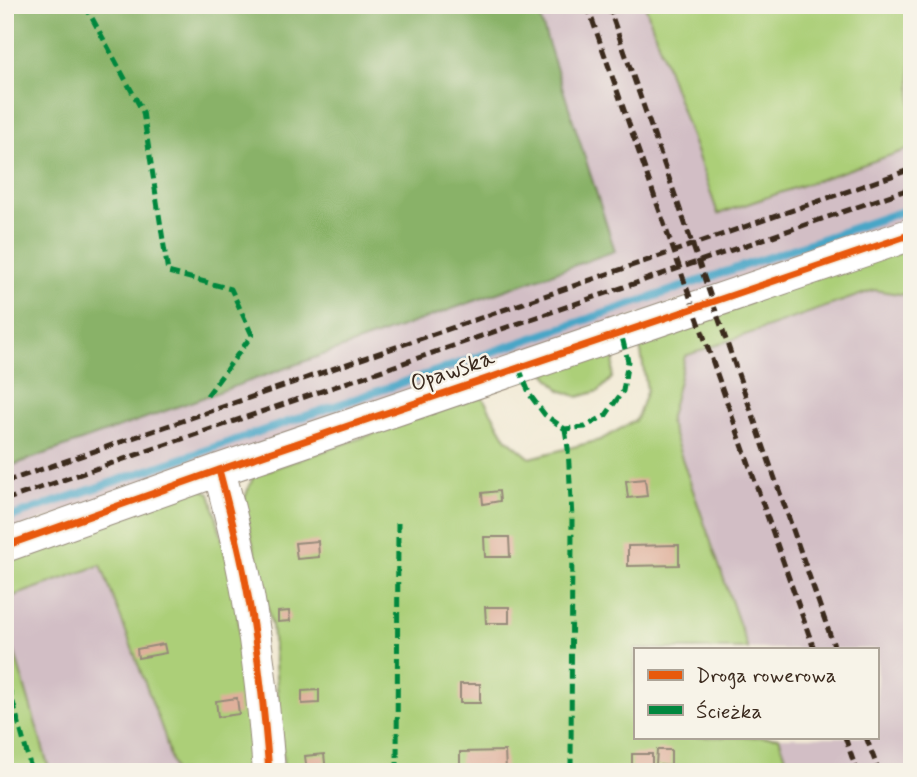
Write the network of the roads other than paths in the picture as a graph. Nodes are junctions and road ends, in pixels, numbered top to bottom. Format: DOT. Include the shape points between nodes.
graph roads {
  1 [pos="912,234"];
  2 [pos="219,470"];
  3 [pos="5,546"];
  4 [pos="269,772"];
  1 -- 2 [label="street, Opawska"];
  2 -- 3 [label="street, Opawska"];
  2 -- 4 [label="street" via="244,574"];
}
